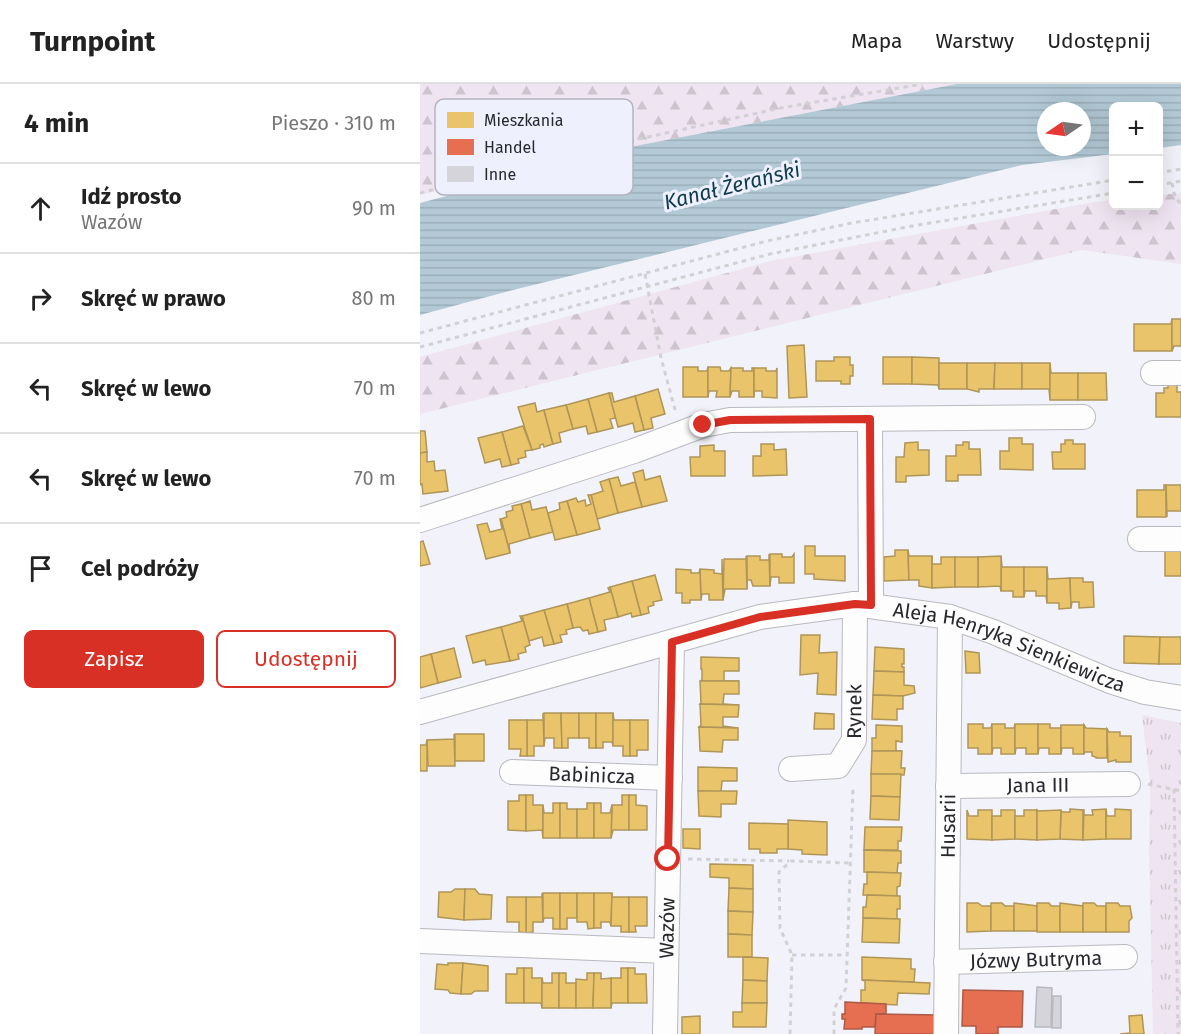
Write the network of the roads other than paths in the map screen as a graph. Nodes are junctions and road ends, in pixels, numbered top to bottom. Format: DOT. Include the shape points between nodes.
graph roads {
  1 [pos="1153,373"];
  2 [pos="1181,373"];
  3 [pos="1083,417"];
  4 [pos="870,419"];
  5 [pos="420,520"];
  6 [pos="1140,539"];
  7 [pos="1181,540"];
  8 [pos="863,605"];
  9 [pos="950,617"];
  10 [pos="672,642"];
  11 [pos="1181,698"];
  12 [pos="420,712"];
  13 [pos="791,769"];
  14 [pos="512,772"];
  15 [pos="670,778"];
  16 [pos="1128,784"];
  17 [pos="948,786"];
  18 [pos="420,941"];
  19 [pos="666,951"];
  20 [pos="1125,957"];
  21 [pos="946,962"];
  22 [pos="665,1034"];
  23 [pos="946,1034"];
  1 -- 2 [label="street"];
  3 -- 4 [label="street"];
  4 -- 5 [label="street" via="730,420 703,425"];
  4 -- 8 [label="street"];
  6 -- 7 [label="street"];
  8 -- 9 [label="street, Aleja Henryka Sienkiewicza"];
  8 -- 10 [label="street, Aleja Henryka Sienkiewicza" via="760,617"];
  8 -- 13 [label="street, Rynek" via="854,740 838,766"];
  9 -- 11 [label="street, Aleja Henryka Sienkiewicza" via="1110,681"];
  9 -- 17 [label="street, Husarii"];
  10 -- 12 [label="street, Aleja Henryka Sienkiewicza"];
  10 -- 15 [label="street, Wazów"];
  14 -- 15 [label="street, Babinicza"];
  15 -- 19 [label="street, Wazów"];
  16 -- 17 [label="street, Jana III"];
  17 -- 21 [label="street, Husarii"];
  18 -- 19 [label="street"];
  19 -- 22 [label="street, Wazów"];
  20 -- 21 [label="street, Józwy Butryma"];
  21 -- 23 [label="street, Husarii"];
}
